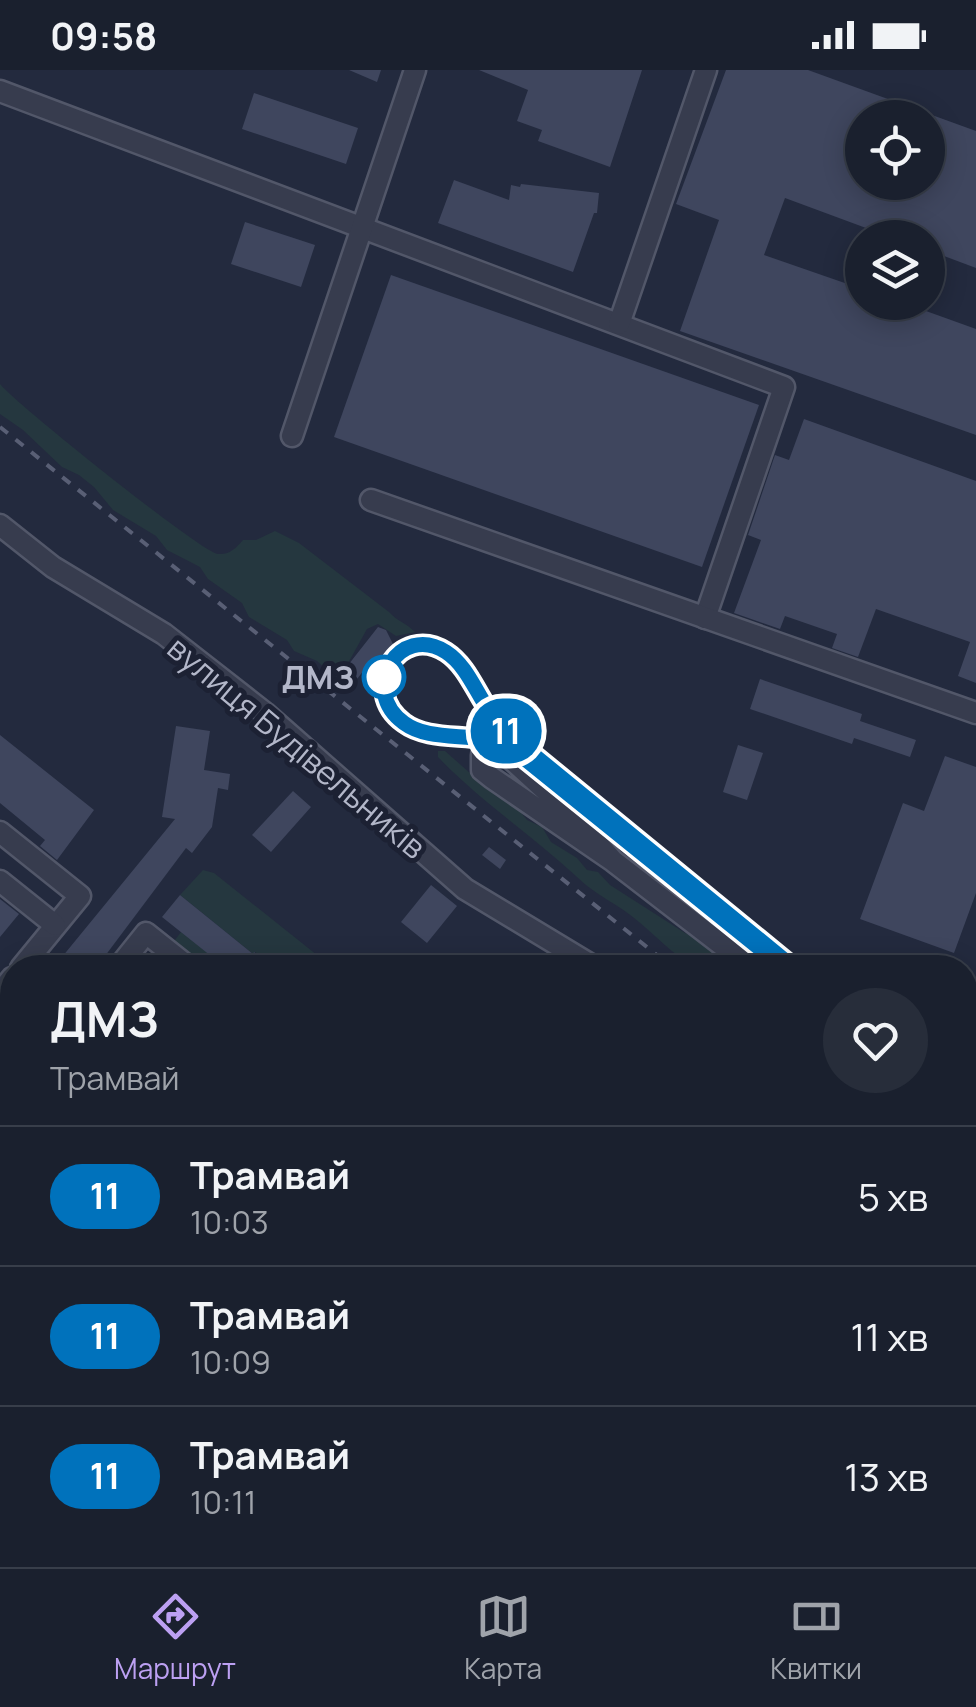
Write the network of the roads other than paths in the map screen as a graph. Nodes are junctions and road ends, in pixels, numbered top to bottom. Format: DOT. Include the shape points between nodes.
graph roads {
  1 [pos="415,70"];
  2 [pos="706,70"];
  3 [pos="0,91"];
  4 [pos="362,226"];
  5 [pos="619,324"];
  6 [pos="292,436"];
  7 [pos="371,500"];
  8 [pos="0,525"];
  9 [pos="706,618"];
  10 [pos="976,713"];
  11 [pos="0,832"];
  12 [pos="613,861"];
  13 [pos="0,881"];
  14 [pos="55,925"];
  15 [pos="31,955"];
  16 [pos="128,955"];
  17 [pos="174,955"];
  18 [pos="574,955"];
  19 [pos="735,955"];
  1 -- 4 [label="street"];
  2 -- 5 [label="street"];
  3 -- 4 [label="street"];
  4 -- 5 [label="street"];
  4 -- 6 [label="street"];
  5 -- 9 [label="street" via="784,387"];
  7 -- 9 [label="street"];
  8 -- 18 [label="street, вулиця Будівельників" via="53,567 164,634 265,713 465,889"];
  9 -- 10 [label="street"];
  11 -- 14 [label="street" via="80,896"];
  12 -- 12 [label="street" via="506,755 482,755 482,770"];
  12 -- 19 [label="street"];
  13 -- 14 [label="street"];
  14 -- 15 [label="street"];
  16 -- 17 [label="street" via="146,933"];
}
